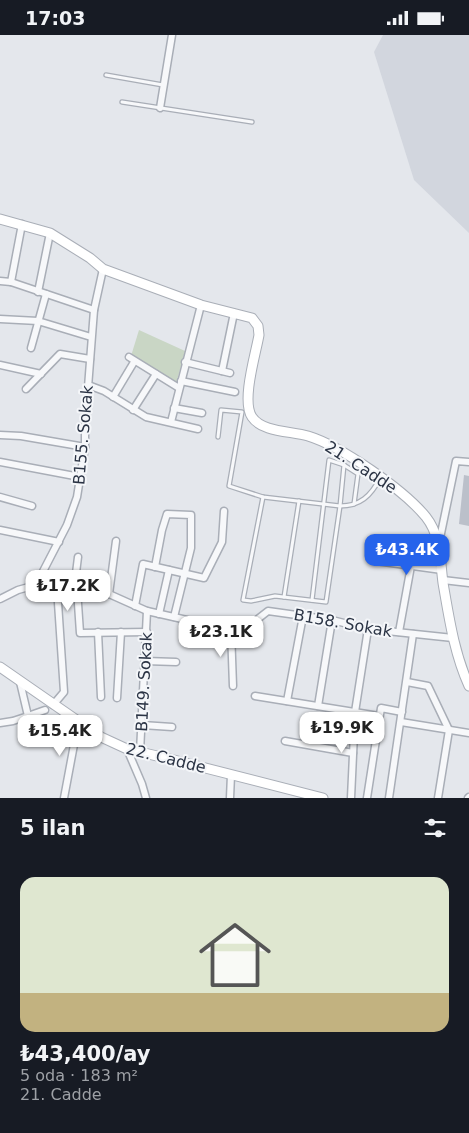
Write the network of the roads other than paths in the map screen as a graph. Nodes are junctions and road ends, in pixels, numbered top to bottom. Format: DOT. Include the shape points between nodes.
graph roads {
  1 [pos="172,35"];
  2 [pos="106,75"];
  3 [pos="163,85"];
  4 [pos="122,102"];
  5 [pos="160,108"];
  6 [pos="252,122"];
  7 [pos="0,219"];
  8 [pos="22,224"];
  9 [pos="50,233"];
  10 [pos="103,269"];
  11 [pos="0,281"];
  12 [pos="11,282"];
  13 [pos="38,292"];
  14 [pos="46,294"];
  15 [pos="201,305"];
  16 [pos="94,310"];
  17 [pos="234,313"];
  18 [pos="0,319"];
  19 [pos="38,321"];
  20 [pos="91,337"];
  21 [pos="31,348"];
  22 [pos="90,359"];
  23 [pos="185,363"];
  24 [pos="0,365"];
  25 [pos="222,371"];
  26 [pos="230,373"];
  27 [pos="40,374"];
  28 [pos="156,375"];
  29 [pos="181,381"];
  30 [pos="88,385"];
  31 [pos="179,388"];
  32 [pos="26,389"];
  33 [pos="235,392"];
  34 [pos="113,397"];
  35 [pos="174,408"];
  36 [pos="133,409"];
  37 [pos="202,413"];
  38 [pos="171,422"];
  39 [pos="198,429"];
  40 [pos="0,435"];
  41 [pos="218,437"];
  42 [pos="84,447"];
  43 [pos="0,462"];
  44 [pos="469,462"];
  45 [pos="344,465"];
  46 [pos="80,477"];
  47 [pos="380,478"];
  48 [pos="0,497"];
  49 [pos="263,497"];
  50 [pos="299,501"];
  51 [pos="324,504"];
  52 [pos="354,504"];
  53 [pos="32,506"];
  54 [pos="340,506"];
  55 [pos="224,511"];
  56 [pos="0,530"];
  57 [pos="116,541"];
  58 [pos="59,542"];
  59 [pos="439,544"];
  60 [pos="78,557"];
  61 [pos="376,561"];
  62 [pos="410,566"];
  63 [pos="154,567"];
  64 [pos="169,570"];
  65 [pos="442,570"];
  66 [pos="184,573"];
  67 [pos="443,580"];
  68 [pos="469,583"];
  69 [pos="36,585"];
  70 [pos="57,588"];
  71 [pos="76,589"];
  72 [pos="108,594"];
  73 [pos="2,595"];
  74 [pos="284,597"];
  75 [pos="312,600"];
  76 [pos="135,606"];
  77 [pos="147,611"];
  78 [pos="160,614"];
  79 [pos="303,616"];
  80 [pos="174,617"];
  81 [pos="332,620"];
  82 [pos="231,629"];
  83 [pos="368,629"];
  84 [pos="98,632"];
  85 [pos="121,632"];
  86 [pos="147,632"];
  87 [pos="399,632"];
  88 [pos="413,634"];
  89 [pos="454,638"];
  90 [pos="145,661"];
  91 [pos="176,662"];
  92 [pos="0,667"];
  93 [pos="20,682"];
  94 [pos="406,682"];
  95 [pos="233,685"];
  96 [pos="469,685"];
  97 [pos="255,696"];
  98 [pos="101,697"];
  99 [pos="117,698"];
  100 [pos="287,701"];
  101 [pos="318,706"];
  102 [pos="49,707"];
  103 [pos="355,712"];
  104 [pos="402,712"];
  105 [pos="379,716"];
  106 [pos="28,717"];
  107 [pos="401,722"];
  108 [pos="0,723"];
  109 [pos="80,723"];
  110 [pos="142,725"];
  111 [pos="172,727"];
  112 [pos="449,730"];
  113 [pos="469,733"];
  114 [pos="285,741"];
  115 [pos="127,749"];
  116 [pos="140,752"];
  117 [pos="353,753"];
  118 [pos="231,775"];
  119 [pos="64,798"];
  120 [pos="146,798"];
  121 [pos="230,798"];
  122 [pos="323,798"];
  123 [pos="351,798"];
  124 [pos="366,798"];
  125 [pos="389,798"];
  126 [pos="438,798"];
  1 -- 3 [label="street"];
  2 -- 3 [label="lane"];
  3 -- 5 [label="street"];
  4 -- 5 [label="lane"];
  5 -- 6 [label="lane"];
  7 -- 8 [label="main road, 21. Cadde"];
  8 -- 9 [label="main road, 21. Cadde"];
  8 -- 12 [label="street"];
  9 -- 10 [label="main road, 21. Cadde"];
  9 -- 13 [label="street"];
  10 -- 15 [label="main road, 21. Cadde"];
  10 -- 16 [label="street, B155. Sokak"];
  11 -- 12 [label="street"];
  12 -- 13 [label="street"];
  13 -- 14 [label="street"];
  14 -- 16 [label="street"];
  14 -- 19 [label="street"];
  15 -- 17 [label="main road, 21. Cadde"];
  15 -- 23 [label="street"];
  16 -- 20 [label="street, B155. Sokak"];
  17 -- 25 [label="street"];
  17 -- 47 [label="main road, 21. Cadde" via="252,318 258,326 248,401 251,416 270,429 321,440"];
  18 -- 19 [label="street"];
  19 -- 20 [label="street"];
  19 -- 21 [label="street"];
  20 -- 22 [label="street, B155. Sokak"];
  22 -- 27 [label="street" via="60,354"];
  22 -- 30 [label="street, B155. Sokak"];
  23 -- 25 [label="street"];
  23 -- 29 [label="street"];
  24 -- 27 [label="street"];
  25 -- 26 [label="street"];
  27 -- 32 [label="street"];
  28 -- 31 [label="street"];
  28 -- 34 [label="street" via="131,359"];
  28 -- 36 [label="street"];
  29 -- 31 [label="street"];
  29 -- 33 [label="street"];
  30 -- 34 [label="street"];
  30 -- 42 [label="street, B155. Sokak"];
  31 -- 35 [label="street"];
  34 -- 36 [label="street"];
  35 -- 37 [label="street"];
  35 -- 38 [label="street"];
  36 -- 38 [label="street" via="146,417"];
  38 -- 39 [label="street"];
  40 -- 42 [label="street"];
  41 -- 49 [label="lane" via="221,410 242,412 229,487"];
  42 -- 46 [label="street, B155. Sokak"];
  43 -- 46 [label="street"];
  44 -- 59 [label="street" via="456,461"];
  45 -- 51 [label="lane" via="329,460"];
  45 -- 52 [label="lane" via="358,474"];
  45 -- 54 [label="lane"];
  46 -- 58 [label="street, B155. Sokak" via="78,497"];
  47 -- 52 [label="lane" via="368,497"];
  47 -- 59 [label="main road, 21. Cadde" via="403,494 427,519"];
  48 -- 53 [label="street"];
  49 -- 50 [label="lane"];
  49 -- 74 [label="lane" via="243,600"];
  50 -- 51 [label="lane"];
  50 -- 74 [label="lane"];
  51 -- 54 [label="lane"];
  51 -- 75 [label="lane"];
  52 -- 54 [label="lane"];
  54 -- 75 [label="lane" via="326,602"];
  55 -- 66 [label="street" via="222,542 204,579"];
  56 -- 58 [label="street"];
  57 -- 72 [label="street"];
  58 -- 69 [label="street, B155. Sokak"];
  59 -- 65 [label="main road, 21. Cadde"];
  60 -- 71 [label="street"];
  61 -- 62 [label="street"];
  62 -- 65 [label="street"];
  62 -- 87 [label="street"];
  63 -- 64 [label="street"];
  63 -- 66 [label="street" via="167,514 191,515 191,548"];
  63 -- 76 [label="street" via="143,564"];
  64 -- 66 [label="street"];
  64 -- 78 [label="street"];
  65 -- 67 [label="main road, 21. Cadde"];
  66 -- 80 [label="street"];
  67 -- 68 [label="street"];
  67 -- 89 [label="main road, 21. Cadde"];
  69 -- 70 [label="street, B158. Sokak"];
  69 -- 73 [label="street"];
  70 -- 71 [label="street, B158. Sokak"];
  70 -- 102 [label="street" via="64,692"];
  71 -- 72 [label="street, B158. Sokak"];
  71 -- 84 [label="street" via="80,633"];
  72 -- 76 [label="street, B158. Sokak"];
  74 -- 75 [label="lane"];
  76 -- 77 [label="street, B158. Sokak"];
  77 -- 78 [label="street, B158. Sokak"];
  77 -- 86 [label="street, B149. Sokak"];
  78 -- 80 [label="street, B158. Sokak"];
  79 -- 81 [label="street, B158. Sokak"];
  79 -- 82 [label="street, B158. Sokak" via="268,611 245,629"];
  79 -- 100 [label="street"];
  80 -- 82 [label="street, B158. Sokak"];
  81 -- 83 [label="street, B158. Sokak"];
  81 -- 101 [label="street"];
  82 -- 95 [label="street"];
  83 -- 87 [label="street, B158. Sokak"];
  83 -- 103 [label="street"];
  84 -- 85 [label="street"];
  84 -- 98 [label="street"];
  85 -- 86 [label="street"];
  85 -- 99 [label="street"];
  86 -- 90 [label="street, B149. Sokak"];
  87 -- 88 [label="street, B158. Sokak"];
  88 -- 89 [label="street, B158. Sokak"];
  88 -- 94 [label="street"];
  89 -- 96 [label="main road, 21. Cadde"];
  90 -- 91 [label="street"];
  90 -- 110 [label="street, B149. Sokak"];
  92 -- 93 [label="main road, 22. Cadde"];
  93 -- 102 [label="main road, 22. Cadde"];
  93 -- 106 [label="street"];
  94 -- 104 [label="street"];
  94 -- 112 [label="street" via="428,686"];
  97 -- 100 [label="street"];
  100 -- 101 [label="street"];
  101 -- 103 [label="street"];
  102 -- 106 [label="street"];
  102 -- 109 [label="main road, 22. Cadde"];
  103 -- 105 [label="street"];
  103 -- 117 [label="street"];
  104 -- 105 [label="street" via="381,708"];
  104 -- 107 [label="street"];
  105 -- 124 [label="street"];
  106 -- 108 [label="street"];
  107 -- 112 [label="street"];
  107 -- 125 [label="street"];
  109 -- 115 [label="main road, 22. Cadde"];
  109 -- 119 [label="street"];
  110 -- 111 [label="street"];
  110 -- 116 [label="street, B149. Sokak"];
  112 -- 113 [label="street"];
  112 -- 126 [label="street"];
  114 -- 117 [label="street"];
  115 -- 116 [label="main road, 22. Cadde"];
  115 -- 120 [label="street"];
  116 -- 118 [label="main road, 22. Cadde"];
  117 -- 123 [label="street"];
  118 -- 121 [label="street"];
  118 -- 122 [label="main road, 22. Cadde"];
}
